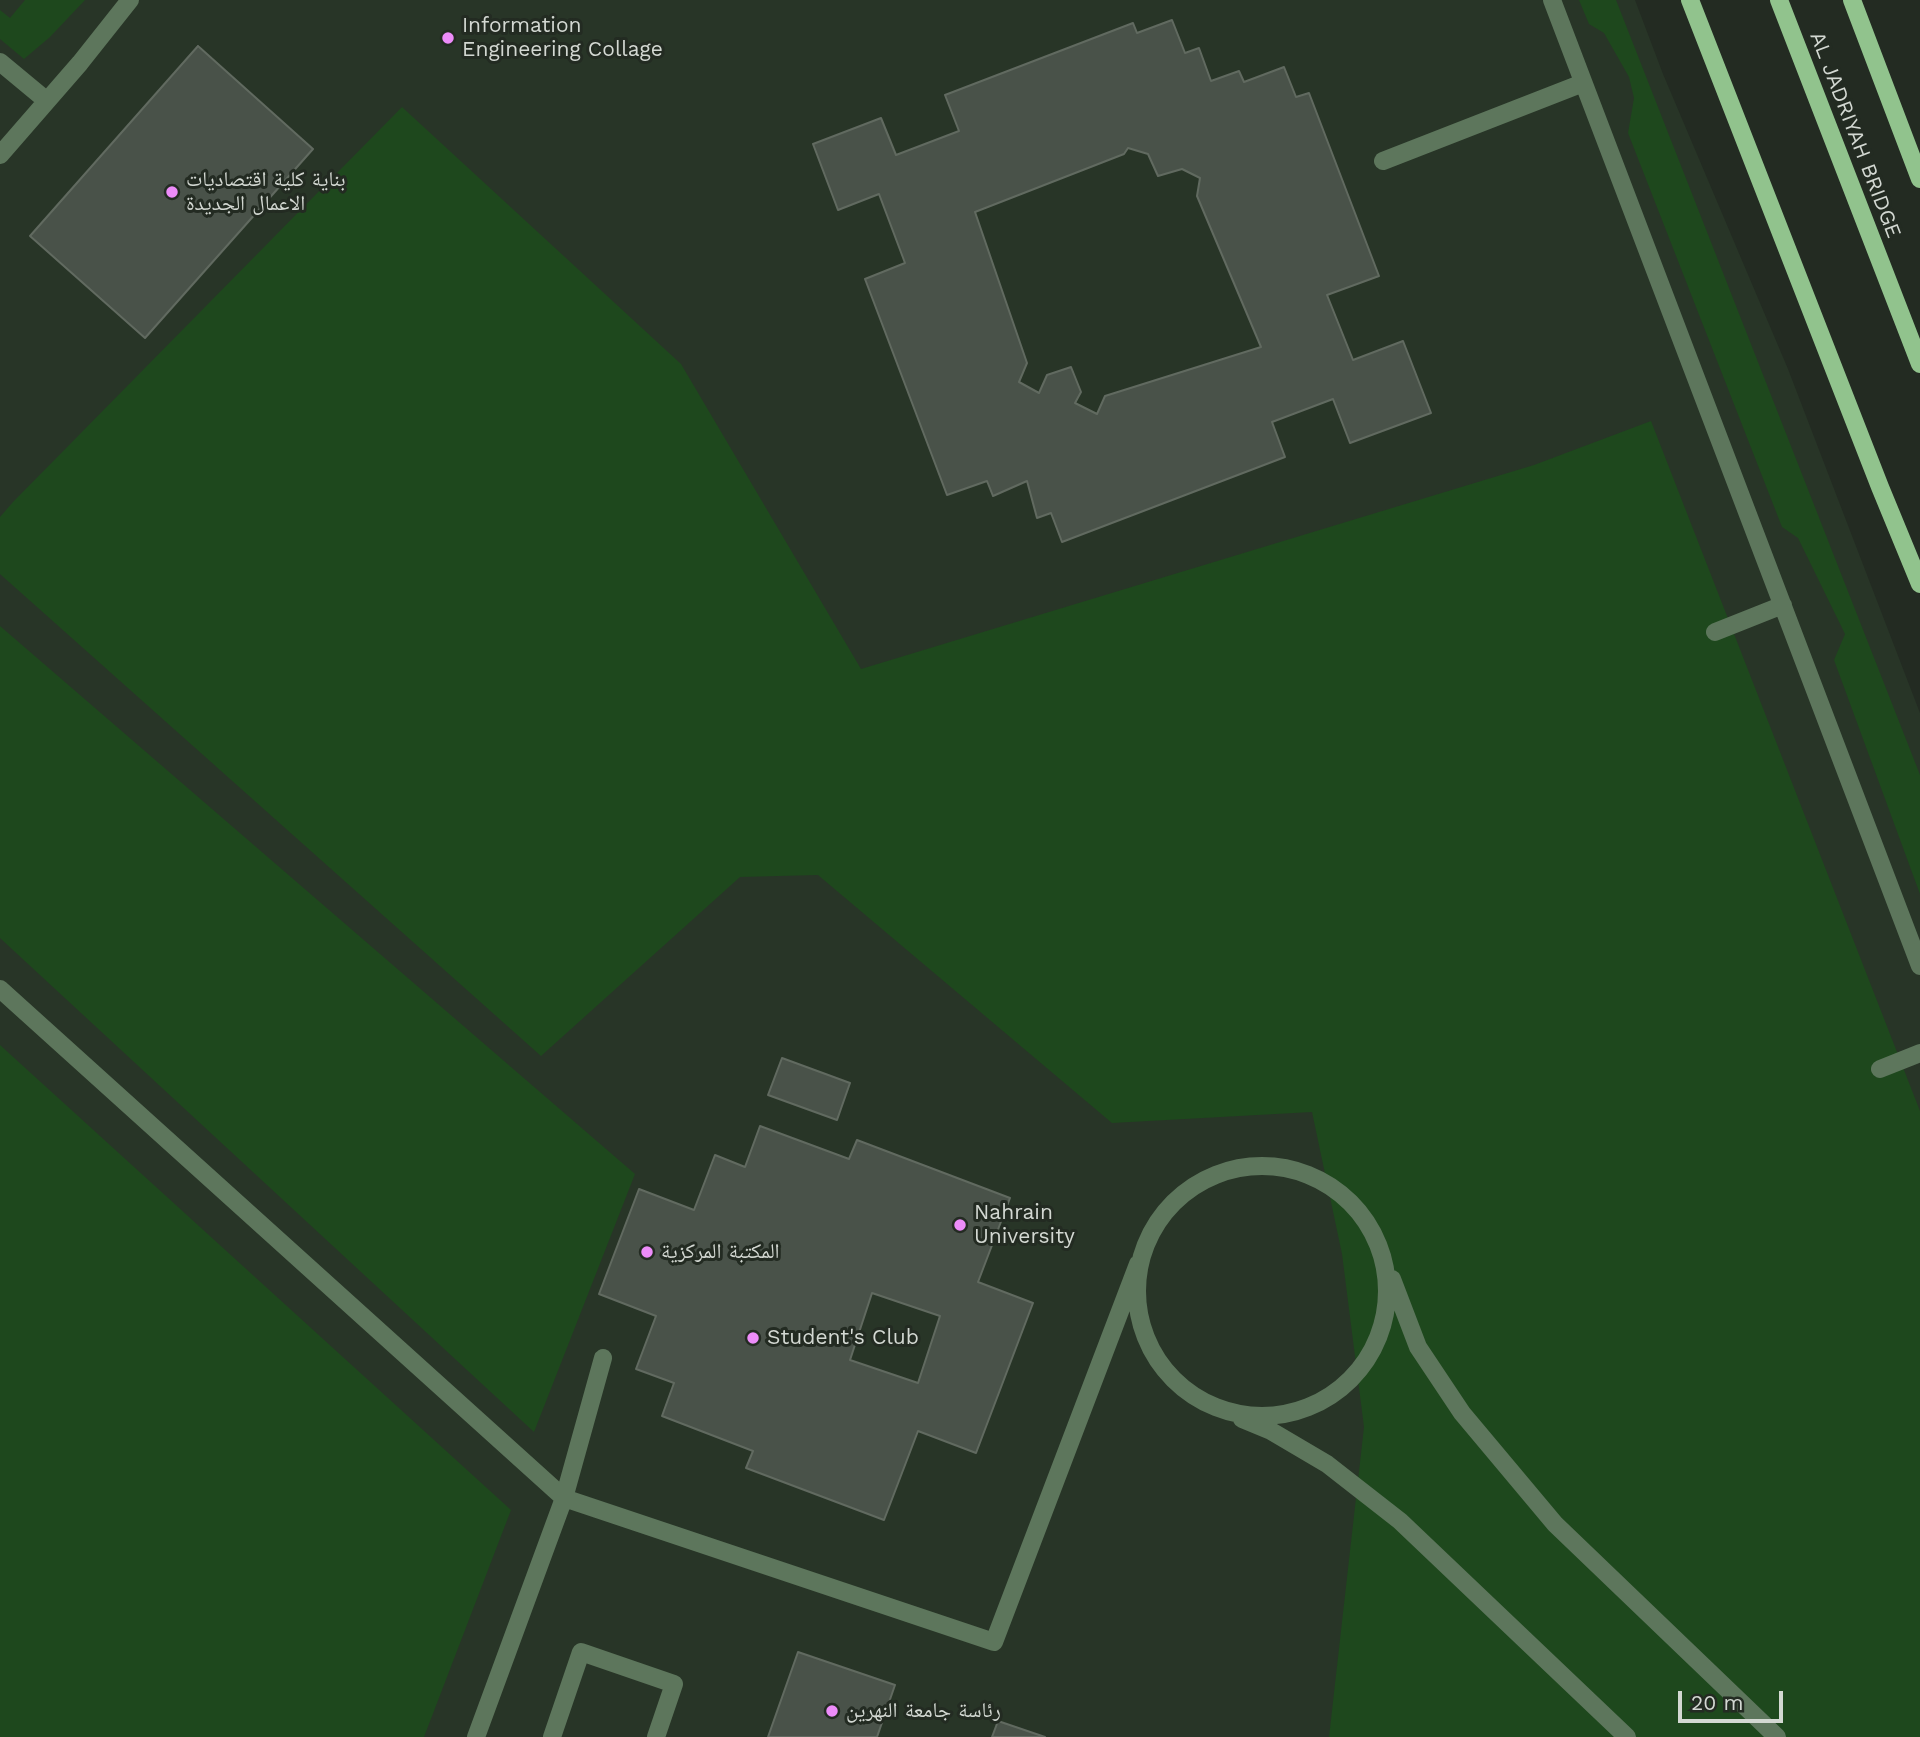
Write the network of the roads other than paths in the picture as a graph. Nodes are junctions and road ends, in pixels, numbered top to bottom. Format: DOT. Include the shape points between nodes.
graph roads {
  1 [pos="130,0"];
  2 [pos="1552,0"];
  3 [pos="1690,0"];
  4 [pos="1779,0"];
  5 [pos="1852,0"];
  6 [pos="0,62"];
  7 [pos="1583,83"];
  8 [pos="47,101"];
  9 [pos="0,155"];
  10 [pos="1383,161"];
  11 [pos="1920,179"];
  12 [pos="1920,364"];
  13 [pos="1920,584"];
  14 [pos="1783,605"];
  15 [pos="1715,632"];
  16 [pos="1920,966"];
  17 [pos="0,989"];
  18 [pos="1920,1053"];
  19 [pos="1880,1069"];
  20 [pos="1384,1259"];
  21 [pos="1138,1264"];
  22 [pos="603,1358"];
  23 [pos="1203,1403"];
  24 [pos="564,1498"];
  25 [pos="476,1737"];
  26 [pos="552,1737"];
  27 [pos="656,1737"];
  28 [pos="1627,1737"];
  29 [pos="1777,1737"];
  1 -- 8 [label="street"];
  2 -- 7 [label="street"];
  3 -- 13 [label="main road"];
  4 -- 12 [label="main road, AL JADRIYAH BRIDGE"];
  5 -- 11 [label="main road"];
  6 -- 8 [label="street"];
  7 -- 10 [label="street"];
  7 -- 14 [label="street"];
  8 -- 9 [label="street"];
  14 -- 15 [label="street"];
  14 -- 16 [label="street"];
  17 -- 24 [label="street"];
  18 -- 19 [label="street"];
  20 -- 21 [label="street" via="1367,1221 1338,1190 1300,1171 1259,1164 1218,1172 1181,1193 1154,1225"];
  20 -- 23 [label="street" via="1388,1301 1378,1342 1355,1377 1322,1402 1283,1416 1242,1416"];
  20 -- 29 [label="street" via="1418,1347 1462,1413 1555,1524"];
  21 -- 23 [label="street" via="1136,1304 1147,1344 1170,1378"];
  21 -- 24 [label="street" via="994,1642"];
  22 -- 24 [label="street"];
  23 -- 28 [label="street" via="1271,1431 1327,1464 1390,1513"];
  24 -- 25 [label="street"];
  26 -- 27 [label="street" via="581,1652 674,1684"];
}
